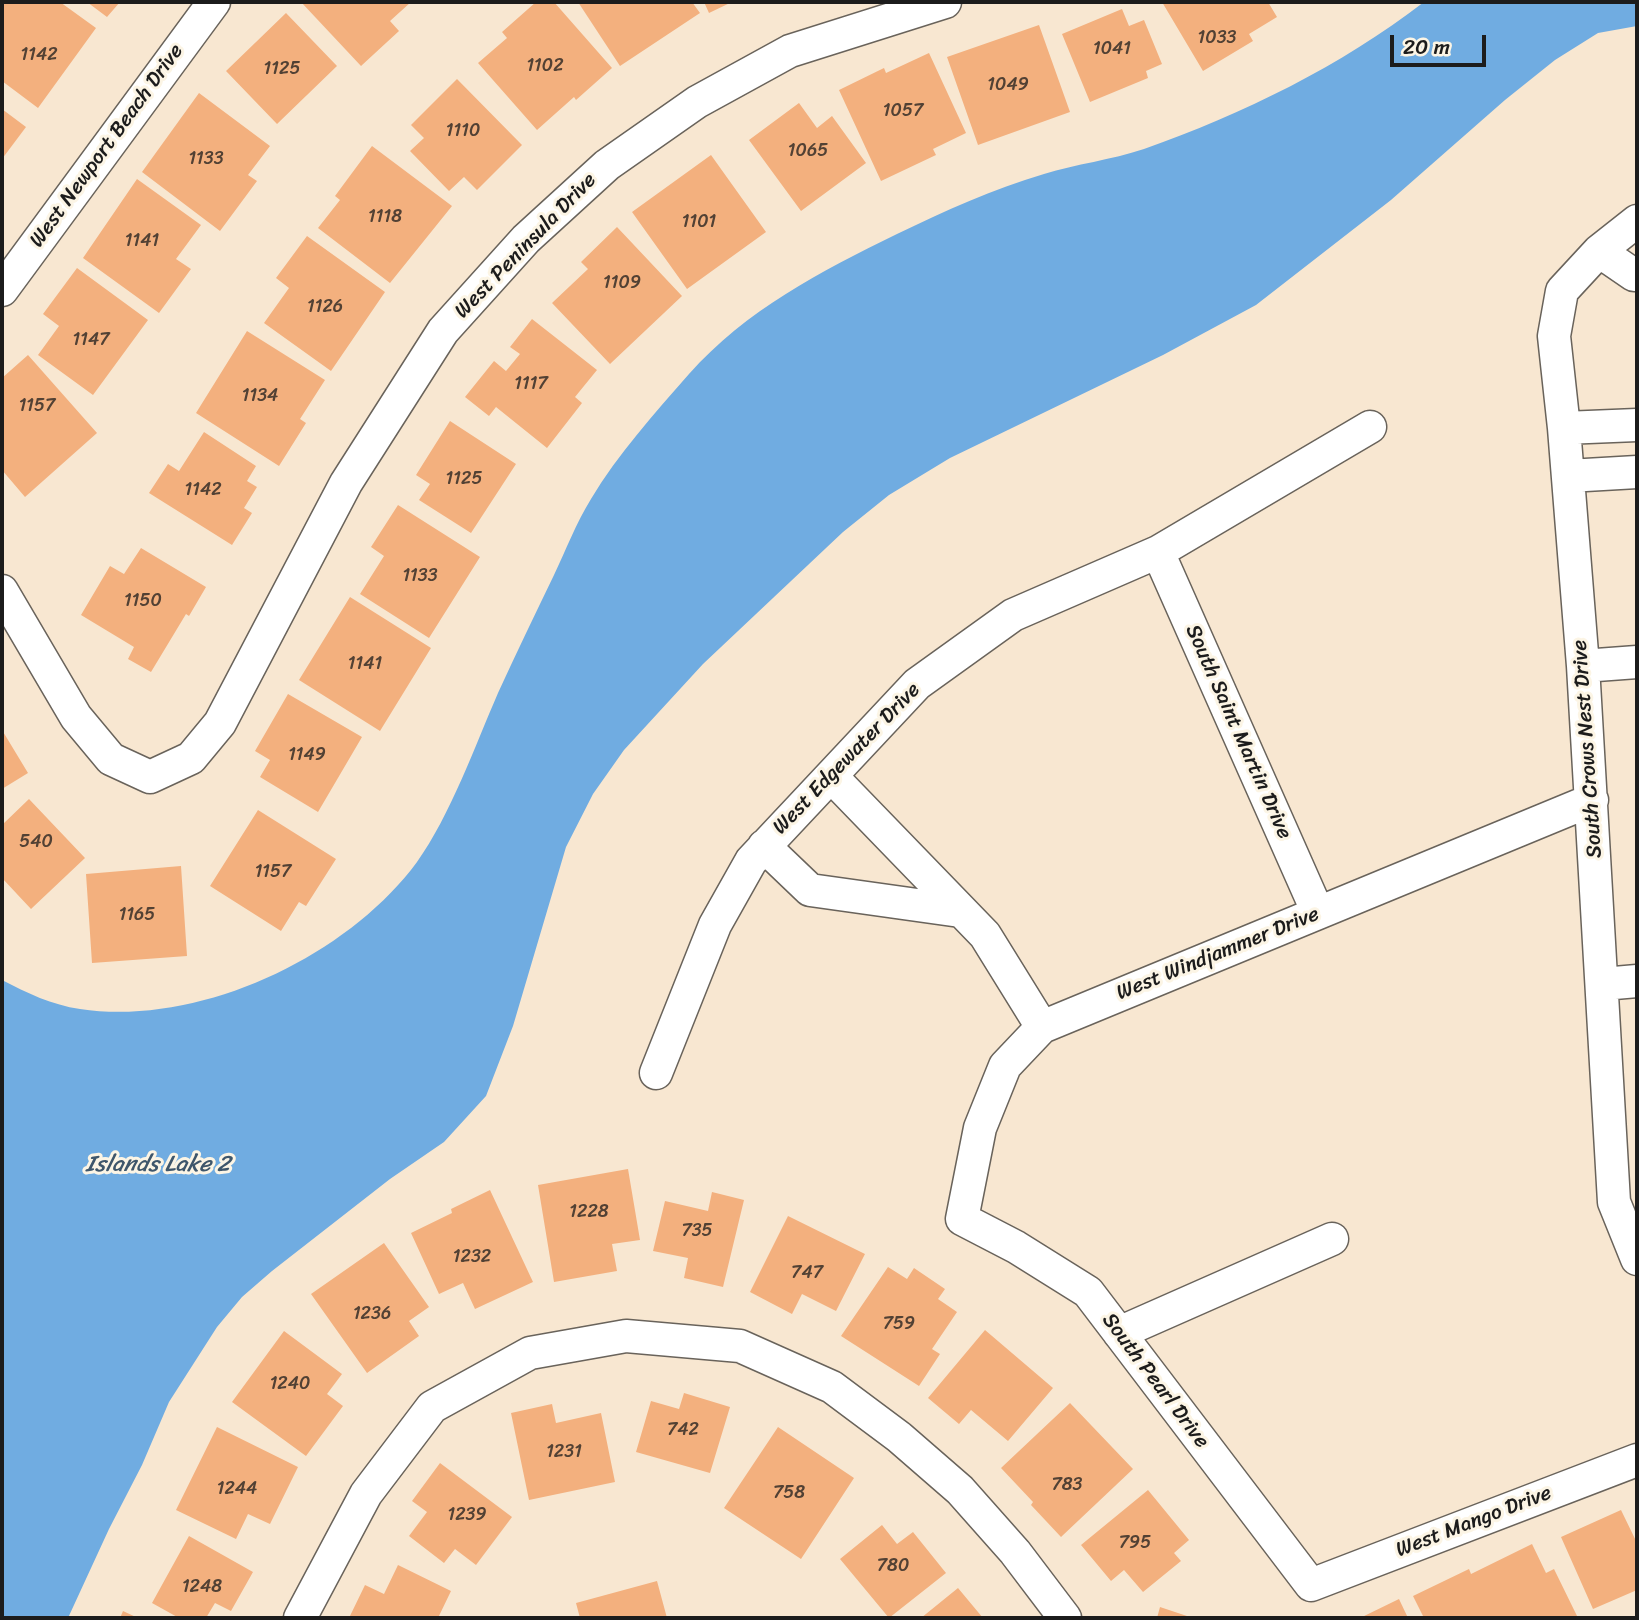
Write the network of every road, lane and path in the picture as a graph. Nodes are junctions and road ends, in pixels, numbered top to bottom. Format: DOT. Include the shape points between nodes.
graph roads {
  1 [pos="214,2"];
  2 [pos="945,2"];
  3 [pos="1637,221"];
  4 [pos="1599,251"];
  5 [pos="1637,275"];
  6 [pos="2,290"];
  7 [pos="1637,425"];
  8 [pos="1370,427"];
  9 [pos="1564,428"];
  10 [pos="1637,472"];
  11 [pos="1568,476"];
  12 [pos="1158,552"];
  13 [pos="2,591"];
  14 [pos="1637,662"];
  15 [pos="1583,666"];
  16 [pos="831,776"];
  17 [pos="1592,800"];
  18 [pos="764,846"];
  19 [pos="960,911"];
  20 [pos="1318,913"];
  21 [pos="1637,981"];
  22 [pos="1603,984"];
  23 [pos="1042,1027"];
  24 [pos="656,1073"];
  25 [pos="1625,1200"];
  26 [pos="962,1219"];
  27 [pos="1332,1239"];
  28 [pos="1637,1259"];
  29 [pos="1119,1333"];
  30 [pos="1637,1460"];
  31 [pos="1311,1585"];
  32 [pos="300,1618"];
  33 [pos="1065,1618"];
  1 -- 6 [label="street, West Newport Beach Drive"];
  2 -- 13 [label="street, West Peninsula Drive" via="790,51 697,102 607,165 526,239 443,331 346,483 220,723 191,758 150,777 111,759 76,717"];
  3 -- 4 [label="street, South Crows Nest Drive"];
  4 -- 5 [label="street"];
  4 -- 9 [label="street, South Crows Nest Drive" via="1562,290 1554,336"];
  7 -- 9 [label="street"];
  8 -- 12 [label="street, West Edgewater Drive"];
  9 -- 11 [label="street, South Crows Nest Drive"];
  10 -- 11 [label="street"];
  11 -- 15 [label="street, South Crows Nest Drive"];
  12 -- 16 [label="street, West Edgewater Drive" via="1013,615 917,684"];
  12 -- 20 [label="street, South Saint Martin Drive"];
  14 -- 15 [label="street"];
  15 -- 17 [label="street, South Crows Nest Drive"];
  16 -- 18 [label="street, West Edgewater Drive"];
  16 -- 19 [label="street"];
  17 -- 20 [label="street, West Windjammer Drive"];
  17 -- 22 [label="street, South Crows Nest Drive"];
  18 -- 19 [label="street" via="810,890"];
  18 -- 24 [label="street, West Edgewater Drive" via="715,925"];
  19 -- 23 [label="street" via="985,935"];
  20 -- 23 [label="street, West Windjammer Drive"];
  21 -- 22 [label="street"];
  22 -- 25 [label="street, South Crows Nest Drive"];
  23 -- 26 [label="street, West Windjammer Drive" via="1005,1066 980,1128"];
  25 -- 28 [label="street, South Crows Nest Drive"];
  26 -- 29 [label="street, South Pearl Drive" via="1088,1292"];
  27 -- 29 [label="street"];
  29 -- 31 [label="street, South Pearl Drive"];
  30 -- 31 [label="street, West Mango Drive"];
  32 -- 33 [label="street" via="366,1494 432,1406 530,1353 625,1336 740,1346 832,1387 960,1490"];
}
